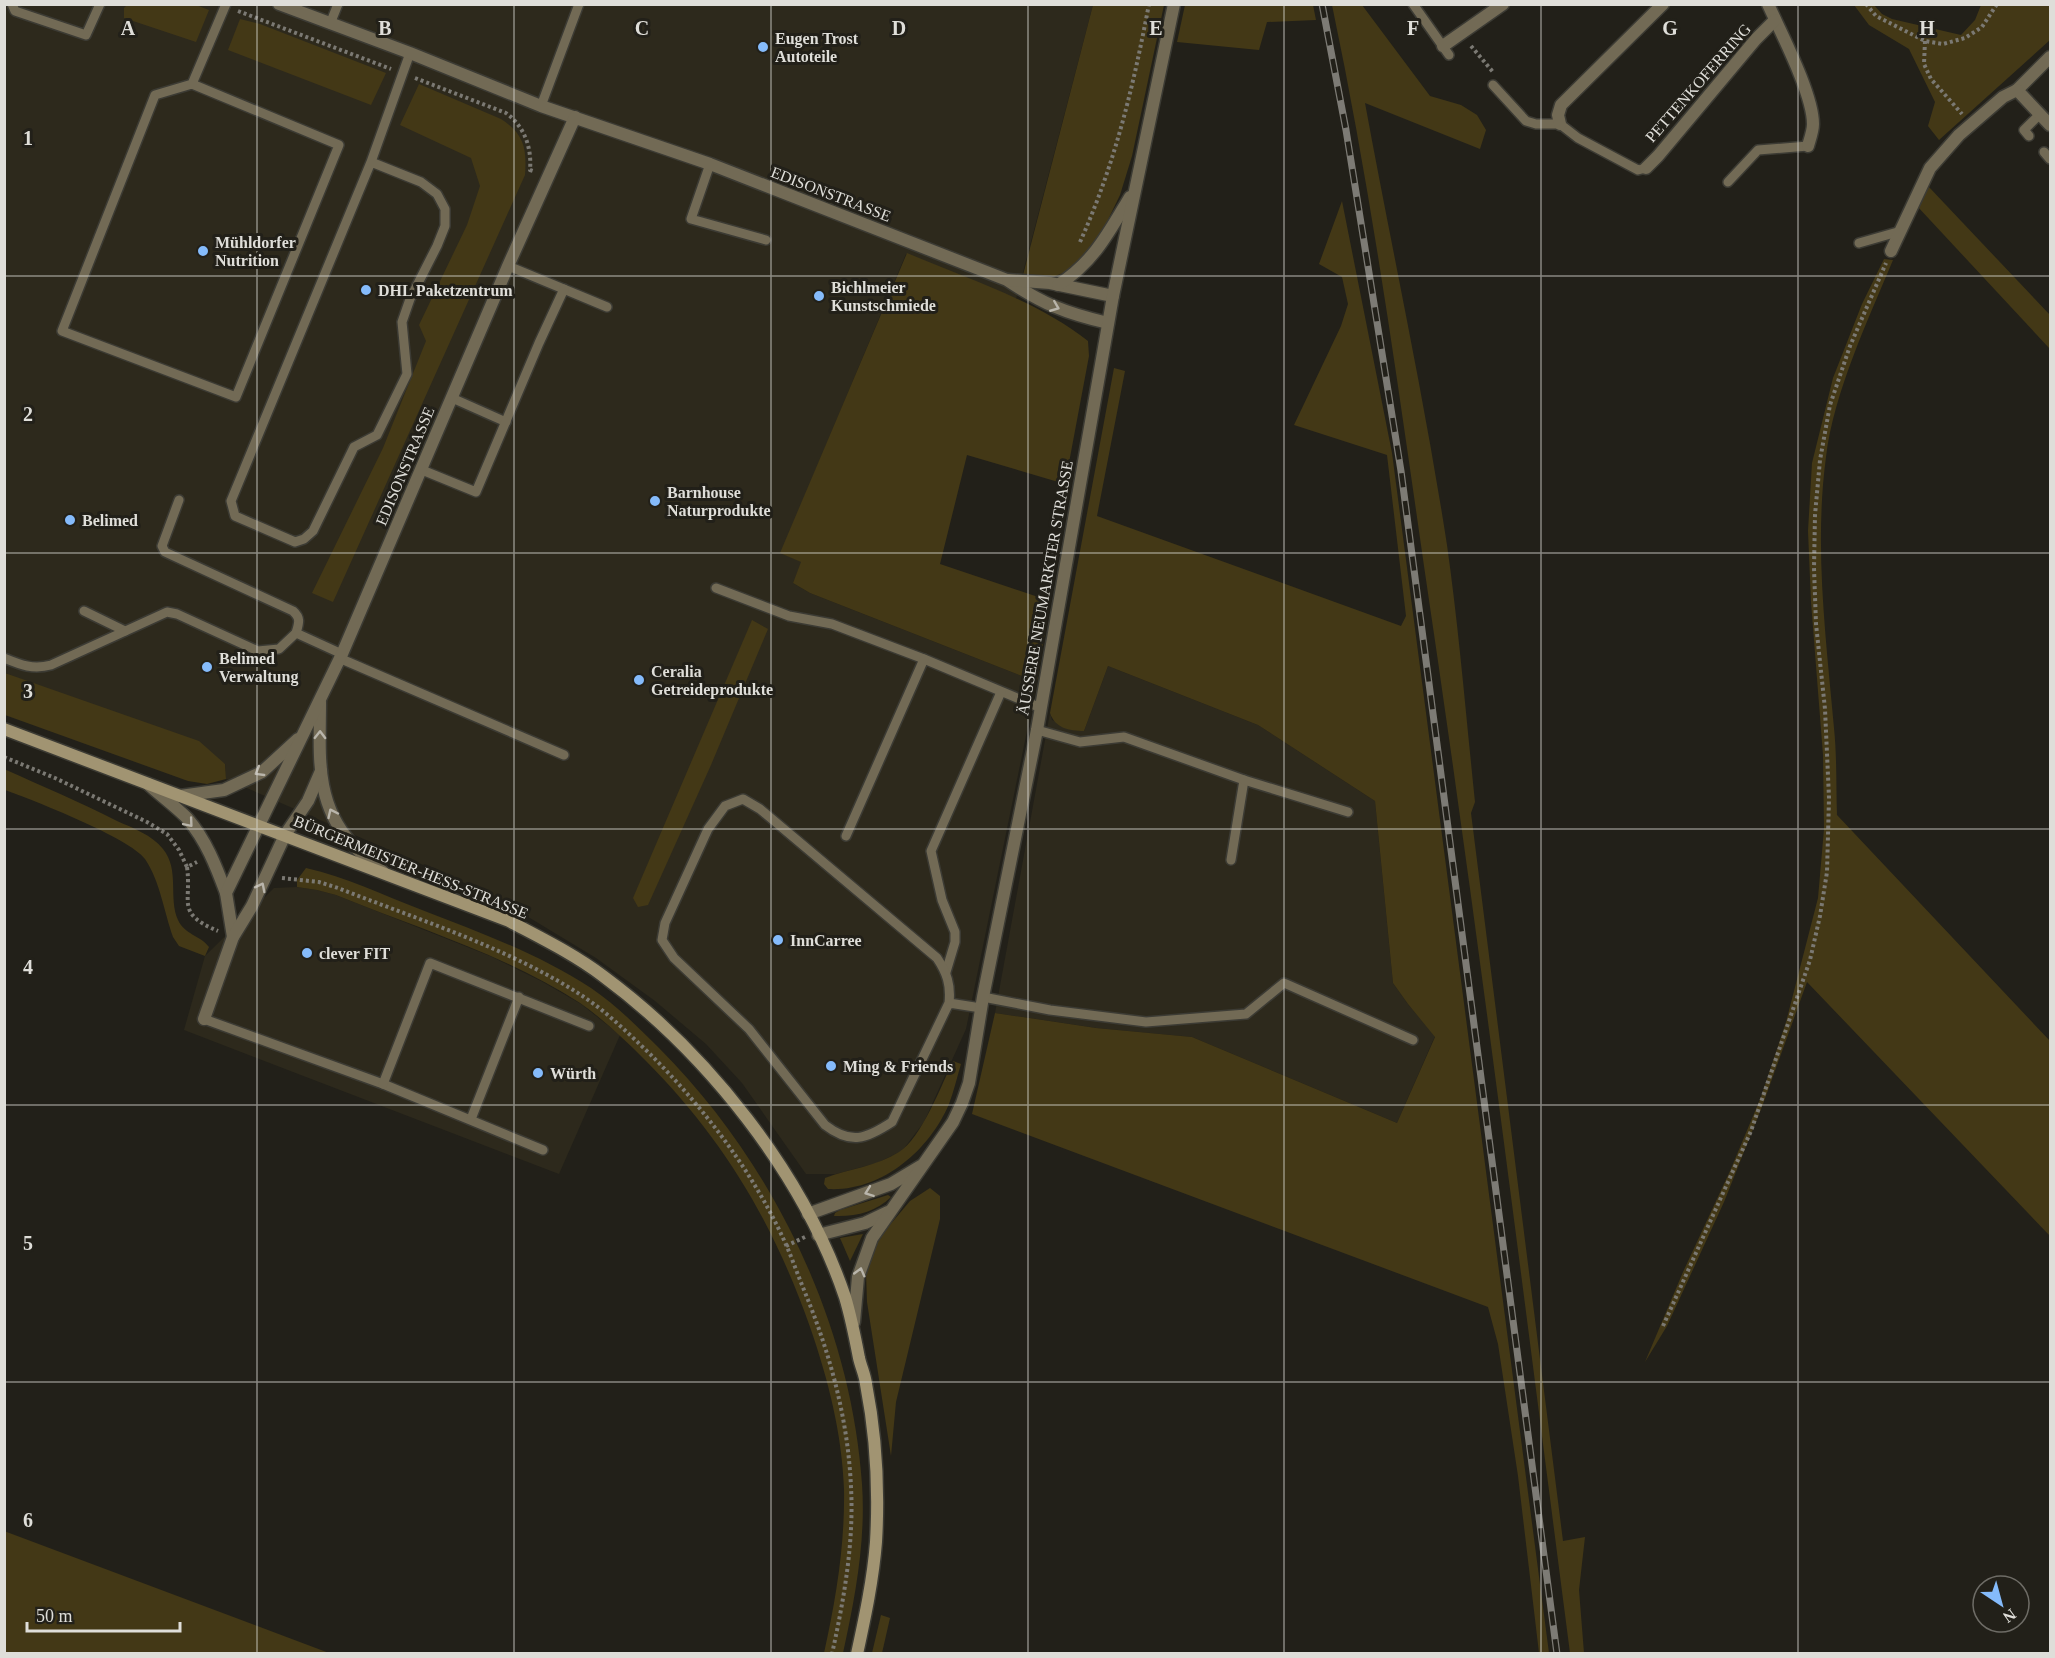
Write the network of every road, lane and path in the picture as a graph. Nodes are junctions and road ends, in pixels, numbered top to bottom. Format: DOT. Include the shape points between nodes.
graph roads {
  1 [pos="12,4"];
  2 [pos="99,4"];
  3 [pos="226,4"];
  4 [pos="279,4"];
  5 [pos="338,4"];
  6 [pos="579,4"];
  7 [pos="1149,4"];
  8 [pos="1174,4"];
  9 [pos="1413,4"];
  10 [pos="1503,4"];
  11 [pos="1663,4"];
  12 [pos="1768,4"];
  13 [pos="1866,4"];
  14 [pos="1997,4"];
  15 [pos="1775,20"];
  16 [pos="330,24"];
  17 [pos="1460,34"];
  18 [pos="1925,41"];
  19 [pos="1446,51"];
  20 [pos="410,53"];
  21 [pos="2050,57"];
  22 [pos="192,84"];
  23 [pos="1493,85"];
  24 [pos="2017,90"];
  25 [pos="541,106"];
  26 [pos="2040,114"];
  27 [pos="575,117"];
  28 [pos="2016,123"];
  29 [pos="1560,124"];
  30 [pos="1971,125"];
  31 [pos="2050,125"];
  32 [pos="1808,147"];
  33 [pos="371,162"];
  34 [pos="710,164"];
  35 [pos="1646,168"];
  36 [pos="1728,182"];
  37 [pos="1135,188"];
  38 [pos="1901,231"];
  39 [pos="766,240"];
  40 [pos="1859,243"];
  41 [pos="1079,244"];
  42 [pos="1891,251"];
  43 [pos="508,266"];
  44 [pos="1007,280"];
  45 [pos="1054,284"];
  46 [pos="564,289"];
  47 [pos="1113,296"];
  48 [pos="607,307"];
  49 [pos="1108,323"];
  50 [pos="452,398"];
  51 [pos="506,422"];
  52 [pos="422,470"];
  53 [pos="179,500"];
  54 [pos="716,588"];
  55 [pos="84,611"];
  56 [pos="125,631"];
  57 [pos="296,633"];
  58 [pos="340,656"];
  59 [pos="4,657"];
  60 [pos="924,659"];
  61 [pos="1001,692"];
  62 [pos="320,698"];
  63 [pos="1041,708"];
  64 [pos="4,729"];
  65 [pos="1037,730"];
  66 [pos="303,734"];
  67 [pos="564,754"];
  68 [pos="4,757"];
  69 [pos="321,771"];
  70 [pos="1244,780"];
  71 [pos="147,783"];
  72 [pos="180,796"];
  73 [pos="1348,812"];
  74 [pos="260,826"];
  75 [pos="285,835"];
  76 [pos="846,836"];
  77 [pos="211,855"];
  78 [pos="1231,860"];
  79 [pos="187,867"];
  80 [pos="383,872"];
  81 [pos="268,874"];
  82 [pos="226,893"];
  83 [pos="233,937"];
  84 [pos="946,972"];
  85 [pos="519,997"];
  86 [pos="949,1003"];
  87 [pos="982,1003"];
  88 [pos="204,1019"];
  89 [pos="589,1026"];
  90 [pos="1413,1040"];
  91 [pos="383,1084"];
  92 [pos="471,1119"];
  93 [pos="543,1150"];
  94 [pos="922,1166"];
  95 [pos="892,1209"];
  96 [pos="808,1214"];
  97 [pos="818,1235"];
  98 [pos="1663,1326"];
  99 [pos="854,1330"];
  100 [pos="832,1653"];
  101 [pos="856,1653"];
  1 -- 2 [label="lane" via="15,11 86,35"];
  3 -- 22 [label="lane"];
  4 -- 16 [label="street, EDISONSTRASSE"];
  5 -- 16 [label="lane"];
  6 -- 25 [label="lane"];
  7 -- 41 [label="path" via="1121,132 1097,205"];
  8 -- 37 [label="street, ÄUSSERE NEUMARKTER STRASSE"];
  9 -- 19 [label="lane"];
  10 -- 17 [label="street"];
  11 -- 29 [label="street" via="1561,105"];
  12 -- 15 [label="street, PETTENKOFERRING"];
  13 -- 18 [label="path" via="1876,16"];
  14 -- 18 [label="path" via="1982,27 1965,38 1943,44"];
  15 -- 32 [label="street, PETTENKOFERRING" via="1812,112"];
  15 -- 35 [label="street, PETTENKOFERRING"];
  16 -- 20 [label="street, EDISONSTRASSE"];
  17 -- 19 [label="street"];
  17 -- 23 [label="path" via="1494,73"];
  18 -- 30 [label="path" via="1924,64 1931,79"];
  20 -- 25 [label="street, EDISONSTRASSE"];
  20 -- 33 [label="lane"];
  21 -- 24 [label="street"];
  22 -- 22 [label="lane" via="155,95 62,331 236,397 339,145"];
  23 -- 29 [label="lane" via="1526,121"];
  24 -- 26 [label="street"];
  24 -- 30 [label="street"];
  25 -- 27 [label="street, EDISONSTRASSE"];
  26 -- 28 [label="lane" via="2026,133"];
  26 -- 31 [label="street"];
  27 -- 34 [label="street, EDISONSTRASSE"];
  27 -- 43 [label="street, EDISONSTRASSE"];
  29 -- 35 [label="lane" via="1638,170"];
  30 -- 38 [label="street" via="1930,168"];
  32 -- 36 [label="lane" via="1758,150"];
  33 -- 33 [label="lane" via="231,501 235,516 295,542 314,531 354,447 377,435 407,374 402,322 446,226 445,209 437,194 421,182"];
  34 -- 39 [label="lane" via="691,219"];
  34 -- 44 [label="street, EDISONSTRASSE"];
  37 -- 45 [label="street" via="1091,257 1078,271"];
  37 -- 47 [label="street, ÄUSSERE NEUMARKTER STRASSE"];
  38 -- 40 [label="lane"];
  38 -- 42 [label="street"];
  42 -- 98 [label="path" via="1850,346 1830,405 1820,460 1814,568 1829,798 1827,872 1820,916 1810,960 1751,1131"];
  43 -- 46 [label="lane"];
  43 -- 50 [label="street, EDISONSTRASSE"];
  44 -- 45 [label="street, EDISONSTRASSE"];
  44 -- 49 [label="street, EDISONSTRASSE, one-way" via="1052,307"];
  45 -- 47 [label="street, EDISONSTRASSE"];
  46 -- 48 [label="lane"];
  46 -- 51 [label="lane"];
  47 -- 49 [label="street, ÄUSSERE NEUMARKTER STRASSE"];
  49 -- 63 [label="street, ÄUSSERE NEUMARKTER STRASSE"];
  50 -- 51 [label="lane"];
  50 -- 52 [label="street, EDISONSTRASSE"];
  51 -- 52 [label="lane" via="476,492"];
  52 -- 58 [label="street, EDISONSTRASSE"];
  53 -- 57 [label="lane" via="162,546 165,552 293,611 300,623"];
  54 -- 60 [label="lane" via="789,616 832,624"];
  55 -- 56 [label="lane"];
  56 -- 57 [label="lane" via="167,612 258,651 279,649"];
  56 -- 59 [label="lane" via="38,668"];
  57 -- 58 [label="lane"];
  58 -- 62 [label="street, EDISONSTRASSE"];
  58 -- 67 [label="lane"];
  60 -- 61 [label="lane"];
  60 -- 76 [label="lane"];
  61 -- 63 [label="lane"];
  61 -- 84 [label="lane" via="931,851 942,900 955,932"];
  62 -- 66 [label="street, EDISONSTRASSE"];
  69 -- 62 [label="street, one-way"];
  63 -- 65 [label="street, ÄUSSERE NEUMARKTER STRASSE"];
  64 -- 71 [label="main road, BÜRGERMEISTER-HESS-STRASSE"];
  65 -- 70 [label="lane" via="1080,742 1124,737"];
  65 -- 87 [label="street, ÄUSSERE NEUMARKTER STRASSE"];
  66 -- 72 [label="street, one-way" via="262,772 224,789"];
  66 -- 74 [label="street, EDISONSTRASSE"];
  68 -- 79 [label="path" via="147,822 166,834"];
  69 -- 75 [label="street" via="308,801"];
  80 -- 69 [label="street, one-way" via="351,843 333,818 323,792"];
  70 -- 73 [label="lane"];
  70 -- 78 [label="lane"];
  71 -- 72 [label="main road, BÜRGERMEISTER-HESS-STRASSE"];
  71 -- 77 [label="street, one-way" via="186,818"];
  72 -- 74 [label="main road, BÜRGERMEISTER-HESS-STRASSE"];
  74 -- 75 [label="main road, BÜRGERMEISTER-HESS-STRASSE"];
  74 -- 82 [label="street, EDISONSTRASSE"];
  75 -- 80 [label="main road, BÜRGERMEISTER-HESS-STRASSE"];
  75 -- 81 [label="street"];
  77 -- 79 [label="path"];
  77 -- 82 [label="street"];
  79 -- 83 [label="path" via="186,900 194,917 201,924"];
  80 -- 96 [label="main road, BÜRGERMEISTER-HESS-STRASSE" via="509,921 602,974 645,1009 730,1096"];
  83 -- 81 [label="street, one-way"];
  81 -- 100 [label="path" via="338,888 493,949 545,974 625,1029 730,1147 790,1256 831,1365 846,1433 851,1541"];
  82 -- 83 [label="street"];
  83 -- 88 [label="street"];
  84 -- 86 [label="lane"];
  84 -- 86 [label="lane" via="937,958 743,799 725,806 708,829 665,923 662,940 674,958 749,1029 825,1125 838,1135 853,1139 874,1134 892,1122"];
  85 -- 89 [label="lane"];
  85 -- 91 [label="lane" via="430,963"];
  85 -- 92 [label="lane"];
  86 -- 87 [label="lane"];
  87 -- 90 [label="lane" via="1146,1022 1246,1014 1284,983"];
  87 -- 94 [label="street, ÄUSSERE NEUMARKTER STRASSE" via="962,1103"];
  88 -- 91 [label="lane"];
  91 -- 92 [label="lane"];
  92 -- 93 [label="lane"];
  94 -- 95 [label="street, ÄUSSERE NEUMARKTER STRASSE"];
  94 -- 96 [label="street, ÄUSSERE NEUMARKTER STRASSE, one-way" via="891,1184"];
  95 -- 97 [label="street, ÄUSSERE NEUMARKTER STRASSE" via="866,1223"];
  99 -- 95 [label="street, ÄUSSERE NEUMARKTER STRASSE, one-way" via="855,1291 861,1266 872,1239"];
  96 -- 97 [label="main road, ÄUSSERE NEUMARKTER STRASSE"];
  97 -- 99 [label="main road, ÄUSSERE NEUMARKTER STRASSE"];
  99 -- 101 [label="main road, ÄUSSERE NEUMARKTER STRASSE" via="872,1426 877,1495 876,1543"];
}
